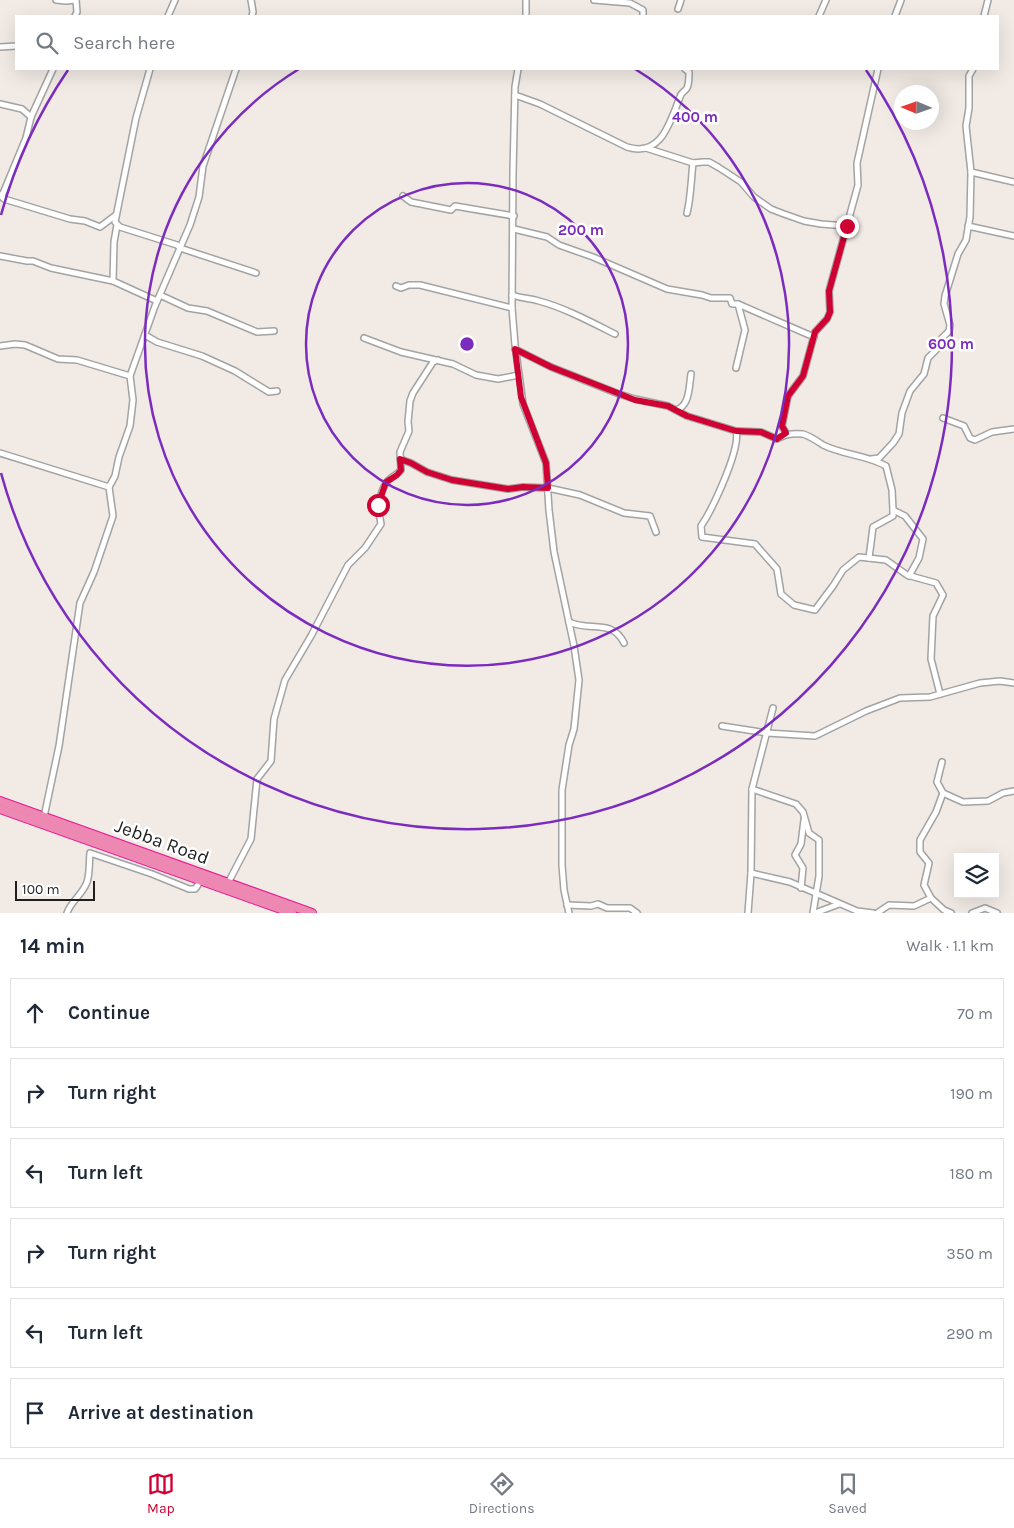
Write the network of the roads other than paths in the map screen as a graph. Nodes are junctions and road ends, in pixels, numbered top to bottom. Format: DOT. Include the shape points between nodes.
graph roads {
  1 [pos="56,0"];
  2 [pos="76,0"];
  3 [pos="175,0"];
  4 [pos="251,0"];
  5 [pos="526,0"];
  6 [pos="594,0"];
  7 [pos="682,0"];
  8 [pos="826,0"];
  9 [pos="901,0"];
  10 [pos="988,0"];
  11 [pos="678,8"];
  12 [pos="76,15"];
  13 [pos="168,15"];
  14 [pos="252,15"];
  15 [pos="526,15"];
  16 [pos="644,15"];
  17 [pos="820,15"];
  18 [pos="895,15"];
  19 [pos="984,15"];
  20 [pos="15,46"];
  21 [pos="0,47"];
  22 [pos="53,70"];
  23 [pos="150,70"];
  24 [pos="236,70"];
  25 [pos="518,70"];
  26 [pos="690,70"];
  27 [pos="878,70"];
  28 [pos="972,70"];
  29 [pos="515,95"];
  30 [pos="0,104"];
  31 [pos="31,117"];
  32 [pos="646,148"];
  33 [pos="693,164"];
  34 [pos="971,172"];
  35 [pos="1014,182"];
  36 [pos="1,195"];
  37 [pos="403,196"];
  38 [pos="687,213"];
  39 [pos="116,215"];
  40 [pos="514,216"];
  41 [pos="117,225"];
  42 [pos="847,226"];
  43 [pos="968,226"];
  44 [pos="514,228"];
  45 [pos="1014,236"];
  46 [pos="180,248"];
  47 [pos="0,256"];
  48 [pos="256,273"];
  49 [pos="113,281"];
  50 [pos="396,286"];
  51 [pos="512,295"];
  52 [pos="159,298"];
  53 [pos="738,304"];
  54 [pos="512,308"];
  55 [pos="274,331"];
  56 [pos="615,334"];
  57 [pos="145,335"];
  58 [pos="814,337"];
  59 [pos="364,338"];
  60 [pos="0,346"];
  61 [pos="515,349"];
  62 [pos="423,357"];
  63 [pos="438,360"];
  64 [pos="428,368"];
  65 [pos="736,368"];
  66 [pos="691,374"];
  67 [pos="519,375"];
  68 [pos="130,376"];
  69 [pos="277,391"];
  70 [pos="676,410"];
  71 [pos="943,418"];
  72 [pos="1014,430"];
  73 [pos="736,431"];
  74 [pos="786,433"];
  75 [pos="0,453"];
  76 [pos="400,459"];
  77 [pos="871,460"];
  78 [pos="109,486"];
  79 [pos="548,488"];
  80 [pos="893,510"];
  81 [pos="656,532"];
  82 [pos="869,558"];
  83 [pos="909,576"];
  84 [pos="569,622"];
  85 [pos="624,643"];
  86 [pos="1014,683"];
  87 [pos="940,694"];
  88 [pos="773,708"];
  89 [pos="722,726"];
  90 [pos="767,733"];
  91 [pos="942,762"];
  92 [pos="752,789"];
  93 [pos="1014,791"];
  94 [pos="943,793"];
  95 [pos="0,800"];
  96 [pos="0,809"];
  97 [pos="804,816"];
  98 [pos="44,817"];
  99 [pos="751,873"];
  100 [pos="199,880"];
  101 [pos="228,882"];
  102 [pos="801,888"];
  103 [pos="816,894"];
  104 [pos="931,898"];
  105 [pos="838,904"];
  106 [pos="567,905"];
  107 [pos="67,913"];
  108 [pos="292,913"];
  109 [pos="312,913"];
  110 [pos="569,913"];
  111 [pos="637,913"];
  112 [pos="748,913"];
  113 [pos="814,913"];
  114 [pos="873,913"];
  115 [pos="877,913"];
  116 [pos="951,913"];
  117 [pos="972,913"];
  118 [pos="997,913"];
  1 -- 2 [label="street"];
  2 -- 12 [label="street"];
  3 -- 13 [label="street"];
  4 -- 14 [label="street"];
  5 -- 15 [label="street"];
  6 -- 16 [label="street" via="630,3 643,10"];
  7 -- 11 [label="street"];
  8 -- 17 [label="street"];
  9 -- 18 [label="street"];
  10 -- 19 [label="street"];
  20 -- 21 [label="street"];
  22 -- 31 [label="street"];
  23 -- 39 [label="street"];
  24 -- 46 [label="street" via="203,166 200,196"];
  25 -- 29 [label="street"];
  26 -- 32 [label="street" via="687,88 680,94 662,137"];
  27 -- 42 [label="street" via="857,163 858,185"];
  28 -- 34 [label="street" via="969,76 966,126"];
  29 -- 32 [label="street" via="627,147 636,150"];
  29 -- 40 [label="street"];
  30 -- 31 [label="street" via="22,109"];
  31 -- 36 [label="street" via="26,138"];
  32 -- 33 [label="street"];
  33 -- 38 [label="street"];
  33 -- 42 [label="street" via="708,162 741,182 771,209 804,221"];
  34 -- 35 [label="street"];
  34 -- 43 [label="street"];
  36 -- 39 [label="street" via="4,199 100,227"];
  37 -- 40 [label="street" via="411,202 451,210 455,206"];
  39 -- 41 [label="street"];
  40 -- 44 [label="street"];
  41 -- 46 [label="street"];
  41 -- 49 [label="street"];
  42 -- 58 [label="street" via="829,291 830,312"];
  43 -- 45 [label="street"];
  43 -- 77 [label="street" via="945,296 949,331 928,358 924,374 910,391 902,412 899,434 879,458"];
  44 -- 51 [label="street"];
  44 -- 53 [label="street" via="547,237 559,246 667,289 711,298 730,298 732,304"];
  46 -- 48 [label="street"];
  46 -- 52 [label="street"];
  47 -- 49 [label="street"];
  49 -- 52 [label="street"];
  50 -- 54 [label="street" via="420,285"];
  51 -- 54 [label="street"];
  51 -- 56 [label="street" via="538,300"];
  52 -- 55 [label="street" via="207,311 257,332"];
  52 -- 57 [label="street"];
  53 -- 58 [label="street"];
  53 -- 65 [label="street" via="745,330"];
  54 -- 61 [label="street"];
  57 -- 68 [label="street"];
  57 -- 69 [label="street" via="235,371 269,392"];
  58 -- 74 [label="street" via="803,376 788,396 782,426"];
  59 -- 62 [label="street"];
  60 -- 68 [label="street" via="24,345 58,359 76,360"];
  61 -- 67 [label="street"];
  61 -- 70 [label="street" via="613,392"];
  62 -- 63 [label="street"];
  62 -- 64 [label="street"];
  63 -- 64 [label="street"];
  63 -- 67 [label="street" via="476,375 498,378"];
  64 -- 76 [label="street" via="412,393 409,431"];
  66 -- 70 [label="street" via="687,401"];
  67 -- 79 [label="street" via="523,404 546,463"];
  68 -- 78 [label="street" via="133,400 130,426"];
  70 -- 73 [label="street"];
  71 -- 72 [label="street" via="964,426 970,438 975,440 992,432"];
  73 -- 74 [label="street" via="761,432 777,439"];
  73 -- 82 [label="street" via="736,445 722,487 701,526 702,537 756,544 776,569 781,594 794,606 815,610 843,570 859,557"];
  74 -- 77 [label="street" via="805,434 824,445"];
  75 -- 78 [label="street"];
  76 -- 79 [label="street" via="452,480 508,489"];
  76 -- 101 [label="street" via="401,470 386,482 378,505 381,524 366,548 348,566 285,680 274,719 271,761 258,779 251,839"];
  77 -- 80 [label="street" via="886,466"];
  78 -- 98 [label="street" via="113,516 80,603 59,746"];
  79 -- 81 [label="street" via="580,495 624,513 650,516"];
  79 -- 84 [label="street" via="554,552"];
  80 -- 82 [label="street" via="894,516 873,527"];
  80 -- 83 [label="street" via="904,516 922,539 919,558"];
  82 -- 83 [label="street" via="886,560"];
  83 -- 87 [label="street" via="936,583 943,595 932,616 931,659"];
  84 -- 85 [label="street" via="577,626 602,626 620,635"];
  84 -- 106 [label="street" via="579,680 574,729 562,790 562,865"];
  86 -- 87 [label="street" via="980,683"];
  87 -- 90 [label="street" via="900,698 815,736"];
  88 -- 90 [label="street"];
  89 -- 90 [label="street"];
  90 -- 92 [label="street"];
  91 -- 94 [label="street" via="937,782"];
  92 -- 97 [label="street" via="796,804"];
  92 -- 99 [label="street"];
  93 -- 94 [label="street" via="988,801 963,802"];
  94 -- 104 [label="street" via="920,840 920,852 929,863 924,885"];
  95 -- 98 [label="highway, Jebba Road"];
  96 -- 100 [label="highway"];
  97 -- 102 [label="street" via="801,844 795,855 803,868"];
  97 -- 103 [label="street" via="809,833 819,840"];
  98 -- 101 [label="highway, Jebba Road"];
  99 -- 102 [label="street" via="790,882"];
  99 -- 112 [label="street"];
  100 -- 107 [label="street" via="195,889 189,889 90,853 87,882"];
  100 -- 108 [label="highway"];
  101 -- 109 [label="highway, Jebba Road"];
  102 -- 103 [label="street"];
  103 -- 105 [label="street"];
  103 -- 113 [label="street"];
  104 -- 115 [label="street" via="914,906 889,905"];
  104 -- 116 [label="street"];
  105 -- 113 [label="street"];
  105 -- 114 [label="street"];
  106 -- 110 [label="street"];
  106 -- 111 [label="street" via="598,904 608,908 630,908"];
  117 -- 118 [label="street" via="985,908"];
}
